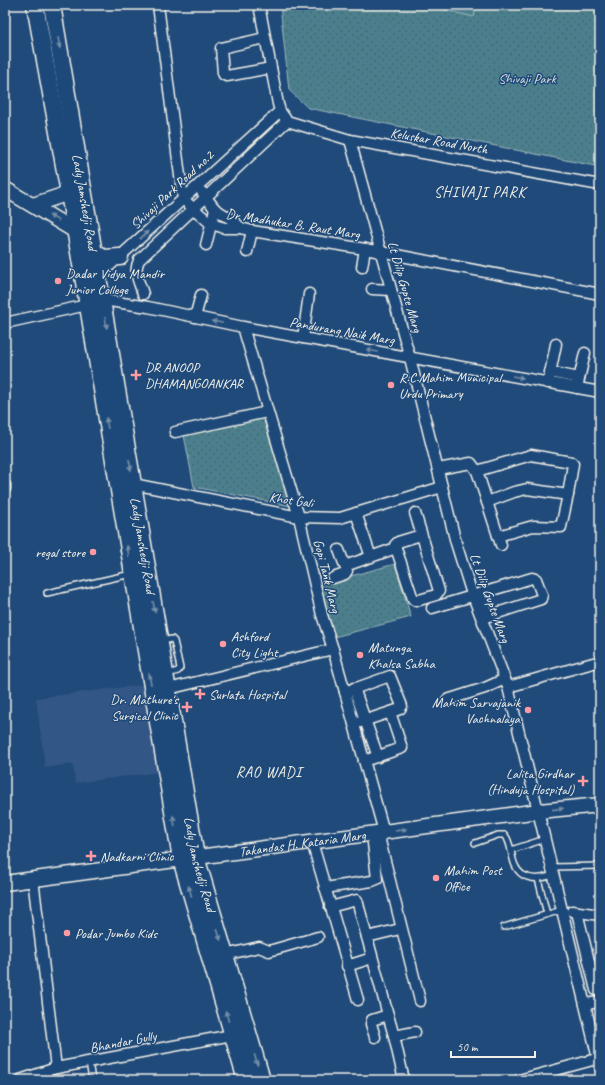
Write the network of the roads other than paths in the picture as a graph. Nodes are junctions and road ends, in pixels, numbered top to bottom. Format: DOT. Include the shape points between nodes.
graph roads {
  1 [pos="35,5"];
  2 [pos="52,5"];
  3 [pos="158,5"];
  4 [pos="259,5"];
  5 [pos="265,38"];
  6 [pos="271,68"];
  7 [pos="280,111"];
  8 [pos="287,121"];
  9 [pos="350,140"];
  10 [pos="600,185"];
  11 [pos="197,186"];
  12 [pos="5,189"];
  13 [pos="68,193"];
  14 [pos="206,197"];
  15 [pos="183,199"];
  16 [pos="33,205"];
  17 [pos="215,209"];
  18 [pos="193,210"];
  19 [pos="211,224"];
  20 [pos="241,228"];
  21 [pos="75,231"];
  22 [pos="252,231"];
  23 [pos="206,245"];
  24 [pos="365,249"];
  25 [pos="94,252"];
  26 [pos="247,252"];
  27 [pos="380,252"];
  28 [pos="124,253"];
  29 [pos="139,260"];
  30 [pos="362,267"];
  31 [pos="99,276"];
  32 [pos="372,289"];
  33 [pos="391,290"];
  34 [pos="143,294"];
  35 [pos="309,294"];
  36 [pos="600,294"];
  37 [pos="201,296"];
  38 [pos="85,297"];
  39 [pos="103,300"];
  40 [pos="196,317"];
  41 [pos="5,323"];
  42 [pos="243,327"];
  43 [pos="303,338"];
  44 [pos="556,344"];
  45 [pos="585,353"];
  46 [pos="410,358"];
  47 [pos="550,372"];
  48 [pos="548,382"];
  49 [pos="578,383"];
  50 [pos="600,392"];
  51 [pos="267,412"];
  52 [pos="175,432"];
  53 [pos="438,469"];
  54 [pos="477,471"];
  55 [pos="134,484"];
  56 [pos="5,485"];
  57 [pos="442,486"];
  58 [pos="5,489"];
  59 [pos="568,495"];
  60 [pos="487,502"];
  61 [pos="356,513"];
  62 [pos="414,513"];
  63 [pos="298,517"];
  64 [pos="421,535"];
  65 [pos="396,548"];
  66 [pos="339,550"];
  67 [pos="371,557"];
  68 [pos="345,566"];
  69 [pos="132,573"];
  70 [pos="333,578"];
  71 [pos="47,593"];
  72 [pos="476,595"];
  73 [pos="432,608"];
  74 [pos="485,617"];
  75 [pos="333,649"];
  76 [pos="600,661"];
  77 [pos="167,682"];
  78 [pos="507,683"];
  79 [pos="350,690"];
  80 [pos="447,700"];
  81 [pos="390,712"];
  82 [pos="365,720"];
  83 [pos="354,724"];
  84 [pos="378,757"];
  85 [pos="364,761"];
  86 [pos="600,805"];
  87 [pos="539,811"];
  88 [pos="378,833"];
  89 [pos="545,839"];
  90 [pos="312,842"];
  91 [pos="475,843"];
  92 [pos="511,850"];
  93 [pos="189,858"];
  94 [pos="600,866"];
  95 [pos="553,871"];
  96 [pos="33,879"];
  97 [pos="538,879"];
  98 [pos="5,883"];
  99 [pos="353,884"];
  100 [pos="325,888"];
  101 [pos="357,900"];
  102 [pos="330,907"];
  103 [pos="562,910"];
  104 [pos="577,912"];
  105 [pos="547,914"];
  106 [pos="600,916"];
  107 [pos="504,927"];
  108 [pos="396,930"];
  109 [pos="318,937"];
  110 [pos="367,937"];
  111 [pos="225,955"];
  112 [pos="372,958"];
  113 [pos="347,966"];
  114 [pos="596,990"];
  115 [pos="358,1000"];
  116 [pos="420,1001"];
  117 [pos="600,1002"];
  118 [pos="585,1004"];
  119 [pos="388,1015"];
  120 [pos="415,1032"];
  121 [pos="232,1035"];
  122 [pos="394,1036"];
  123 [pos="375,1037"];
  124 [pos="599,1061"];
  125 [pos="89,1062"];
  126 [pos="56,1068"];
  127 [pos="20,1080"];
  128 [pos="92,1080"];
  129 [pos="246,1080"];
  130 [pos="262,1080"];
  131 [pos="404,1080"];
  132 [pos="519,1080"];
  1 -- 13 [label="main road, Lady Jamshedji Road"];
  2 -- 25 [label="main road, Lady Jamshedji Road, one-way"];
  3 -- 15 [label="street"];
  4 -- 5 [label="street"];
  5 -- 6 [label="street"];
  5 -- 6 [label="street" via="221,48 224,75"];
  6 -- 7 [label="street"];
  7 -- 8 [label="street"];
  7 -- 11 [label="street, Shivaji Park Road no.2"];
  8 -- 9 [label="street, Keluskar Road North"];
  8 -- 14 [label="street"];
  9 -- 10 [label="street, Keluskar Road North"];
  9 -- 27 [label="street, Lt Dilip Gupte Marg"];
  11 -- 14 [label="street"];
  11 -- 15 [label="street, Shivaji Park Road no.2"];
  12 -- 16 [label="main road"];
  13 -- 16 [label="main road"];
  13 -- 21 [label="main road, Lady Jamshedji Road"];
  14 -- 17 [label="street"];
  14 -- 18 [label="street"];
  15 -- 18 [label="street, Dr Madhukar B. Raut Marg"];
  28 -- 15 [label="street, Shivaji Park Road no.2, one-way"];
  21 -- 16 [label="main road, one-way"];
  17 -- 19 [label="street"];
  17 -- 20 [label="street"];
  18 -- 19 [label="street, Dr Madhukar B. Raut Marg"];
  18 -- 29 [label="street"];
  19 -- 20 [label="street, Dr Madhukar B. Raut Marg" via="225,228"];
  19 -- 23 [label="street"];
  20 -- 22 [label="street, Dr Madhukar B. Raut Marg"];
  21 -- 38 [label="main road, Lady Jamshedji Road"];
  22 -- 24 [label="street, Dr Madhukar B. Raut Marg"];
  22 -- 26 [label="street"];
  24 -- 27 [label="street, Dr Madhukar B. Raut Marg"];
  24 -- 30 [label="street"];
  25 -- 28 [label="main road" via="107,259"];
  25 -- 31 [label="main road, Lady Jamshedji Road"];
  27 -- 33 [label="street, Lt Dilip Gupte Marg"];
  27 -- 36 [label="street, Dr Madhukar B. Raut Marg"];
  28 -- 29 [label="street"];
  28 -- 31 [label="street, Shivaji Park Road no.2"];
  29 -- 34 [label="street" via="136,272"];
  31 -- 38 [label="street, Shivaji Park Road no.2"];
  31 -- 39 [label="main road, Lady Jamshedji Road"];
  32 -- 33 [label="street"];
  33 -- 46 [label="street, Lt Dilip Gupte Marg"];
  35 -- 43 [label="street"];
  37 -- 40 [label="street"];
  38 -- 39 [label="street"];
  38 -- 41 [label="street"];
  69 -- 38 [label="main road, Lady Jamshedji Road, one-way"];
  39 -- 40 [label="street, Pandurang Naik Marg"];
  39 -- 55 [label="main road, Lady Jamshedji Road, one-way"];
  42 -- 40 [label="street, Pandurang Naik Marg, one-way"];
  42 -- 43 [label="street, Pandurang Naik Marg"];
  42 -- 51 [label="street, Gopi Tank Marg"];
  46 -- 43 [label="street, Pandurang Naik Marg, one-way"];
  44 -- 47 [label="street"];
  45 -- 49 [label="street"];
  46 -- 48 [label="street, Pandurang Naik Marg, one-way"];
  46 -- 53 [label="street, Lt Dilip Gupte Marg"];
  47 -- 48 [label="street"];
  47 -- 49 [label="street"];
  48 -- 49 [label="street, Pandurang Naik Marg"];
  49 -- 50 [label="street, Pandurang Naik Marg"];
  51 -- 52 [label="street"];
  51 -- 63 [label="street, Gopi Tank Marg"];
  53 -- 54 [label="street" via="471,463"];
  53 -- 57 [label="street, Lt Dilip Gupte Marg"];
  54 -- 59 [label="street" via="531,455 571,462 574,464"];
  54 -- 60 [label="street"];
  55 -- 63 [label="street, Khot Gali"];
  55 -- 77 [label="main road, Lady Jamshedji Road, one-way"];
  56 -- 58 [label="street"];
  57 -- 61 [label="street, Khot Gali"];
  57 -- 72 [label="street, Lt Dilip Gupte Marg" via="456,543"];
  59 -- 60 [label="street" via="527,489"];
  59 -- 60 [label="street" via="561,527 533,526 499,541"];
  61 -- 63 [label="street, Khot Gali" via="340,518"];
  61 -- 67 [label="street"];
  62 -- 64 [label="street"];
  63 -- 75 [label="street, Gopi Tank Marg"];
  64 -- 65 [label="street" via="396,543"];
  64 -- 65 [label="street" via="438,591 436,595 414,600"];
  65 -- 67 [label="street"];
  66 -- 68 [label="street"];
  67 -- 68 [label="street"];
  68 -- 70 [label="street" via="345,574"];
  69 -- 71 [label="lane"];
  93 -- 69 [label="main road, Lady Jamshedji Road, one-way"];
  72 -- 73 [label="street"];
  72 -- 74 [label="street, Lt Dilip Gupte Marg"];
  72 -- 74 [label="street" via="536,579 541,599"];
  74 -- 78 [label="street, Lt Dilip Gupte Marg"];
  75 -- 77 [label="street"];
  75 -- 79 [label="street, Gopi Tank Marg"];
  76 -- 78 [label="street"];
  77 -- 93 [label="main road, Lady Jamshedji Road"];
  78 -- 80 [label="street"];
  78 -- 87 [label="street, Lt Dilip Gupte Marg"];
  79 -- 81 [label="street" via="390,676 402,708"];
  79 -- 82 [label="street"];
  79 -- 83 [label="street, Gopi Tank Marg"];
  81 -- 82 [label="street"];
  81 -- 84 [label="street" via="402,748"];
  82 -- 83 [label="street"];
  82 -- 84 [label="street"];
  83 -- 85 [label="street, Gopi Tank Marg"];
  84 -- 85 [label="street"];
  85 -- 88 [label="street, Gopi Tank Marg"];
  87 -- 86 [label="main road, Takandas H. Kataria Marg, one-way"];
  88 -- 87 [label="main road, Takandas H. Kataria Marg, one-way"];
  87 -- 89 [label="street, Lt Dilip Gupte Marg"];
  88 -- 90 [label="main road, Takandas H. Kataria Marg"];
  88 -- 99 [label="street" via="377,879"];
  88 -- 116 [label="street"];
  89 -- 92 [label="lane"];
  89 -- 95 [label="street, Lt Dilip Gupte Marg"];
  90 -- 93 [label="main road, Takandas H. Kataria Marg"];
  90 -- 100 [label="street"];
  91 -- 92 [label="lane" via="502,834 507,838"];
  92 -- 97 [label="lane" via="518,871 532,879"];
  93 -- 96 [label="main road, Takandas H. Kataria Marg"];
  93 -- 111 [label="main road, Lady Jamshedji Road, one-way"];
  121 -- 93 [label="main road, Lady Jamshedji Road, one-way"];
  94 -- 95 [label="lane"];
  95 -- 97 [label="lane"];
  95 -- 103 [label="street, Lt Dilip Gupte Marg"];
  96 -- 98 [label="main road, Takandas H. Kataria Marg"];
  96 -- 126 [label="street"];
  97 -- 105 [label="lane"];
  99 -- 100 [label="street"];
  99 -- 101 [label="street"];
  100 -- 102 [label="street"];
  101 -- 102 [label="street"];
  101 -- 110 [label="street"];
  102 -- 113 [label="street"];
  103 -- 104 [label="street"];
  103 -- 105 [label="lane"];
  103 -- 118 [label="street, Lt Dilip Gupte Marg"];
  104 -- 106 [label="street"];
  104 -- 114 [label="street"];
  105 -- 107 [label="lane"];
  108 -- 110 [label="street"];
  109 -- 111 [label="street" via="269,951 259,947"];
  110 -- 112 [label="street"];
  111 -- 130 [label="main road, Lady Jamshedji Road, one-way"];
  112 -- 113 [label="street"];
  112 -- 119 [label="street"];
  113 -- 115 [label="street"];
  117 -- 118 [label="street"];
  118 -- 124 [label="street, Lt Dilip Gupte Marg"];
  119 -- 122 [label="street"];
  119 -- 123 [label="street" via="372,1020"];
  120 -- 122 [label="street"];
  121 -- 125 [label="street, Bhandar Gully"];
  121 -- 129 [label="main road, Lady Jamshedji Road"];
  122 -- 131 [label="street"];
  124 -- 132 [label="street"];
  125 -- 126 [label="street, Bhandar Gully"];
  125 -- 128 [label="lane"];
  126 -- 127 [label="street, Bhandar Gully"];
}
